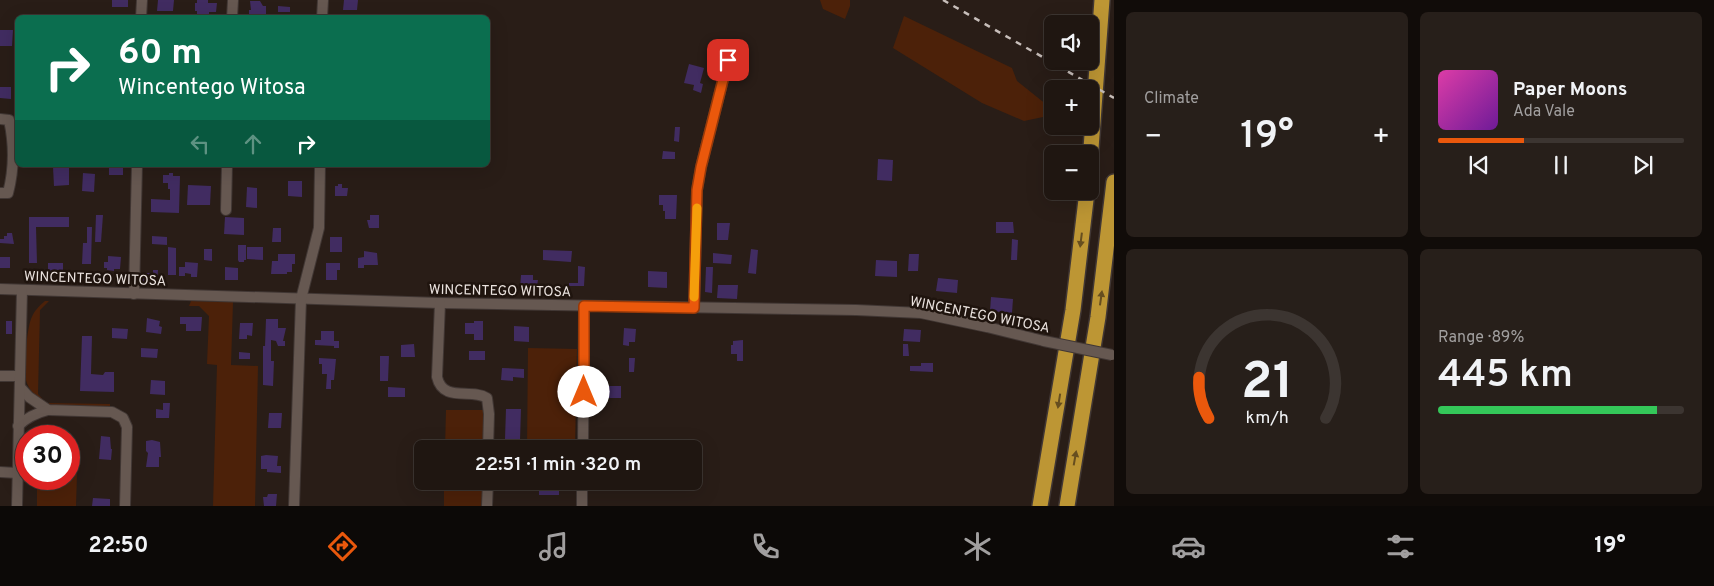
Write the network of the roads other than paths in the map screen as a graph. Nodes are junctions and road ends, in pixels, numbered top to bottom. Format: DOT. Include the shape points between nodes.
graph roads {
  1 [pos="142,0"];
  2 [pos="233,0"];
  3 [pos="323,0"];
  4 [pos="1102,0"];
  5 [pos="141,15"];
  6 [pos="232,15"];
  7 [pos="322,15"];
  8 [pos="728,60"];
  9 [pos="9,120"];
  10 [pos="1091,145"];
  11 [pos="137,167"];
  12 [pos="227,167"];
  13 [pos="320,167"];
  14 [pos="1114,182"];
  15 [pos="4,193"];
  16 [pos="1086,200"];
  17 [pos="226,210"];
  18 [pos="0,289"];
  19 [pos="22,290"];
  20 [pos="134,294"];
  21 [pos="301,299"];
  22 [pos="440,303"];
  23 [pos="584,306"];
  24 [pos="694,308"];
  25 [pos="1113,355"];
  26 [pos="0,376"];
  27 [pos="20,382"];
  28 [pos="48,410"];
  29 [pos="18,425"];
  30 [pos="19,425"];
  31 [pos="488,440"];
  32 [pos="583,440"];
  33 [pos="0,472"];
  34 [pos="15,473"];
  35 [pos="17,490"];
  36 [pos="488,490"];
  37 [pos="582,490"];
  38 [pos="17,506"];
  39 [pos="125,506"];
  40 [pos="294,506"];
  41 [pos="487,506"];
  42 [pos="582,506"];
  43 [pos="1040,506"];
  44 [pos="1067,506"];
  1 -- 5 [label="street"];
  2 -- 6 [label="street"];
  3 -- 7 [label="street"];
  4 -- 10 [label="highway"];
  8 -- 24 [label="street" via="697,190"];
  9 -- 15 [label="street" via="12,174"];
  11 -- 20 [label="street"];
  12 -- 17 [label="street"];
  13 -- 21 [label="street" via="318,228"];
  44 -- 14 [label="highway, one-way" via="1093,353"];
  16 -- 43 [label="highway, one-way" via="1073,310"];
  18 -- 19 [label="street, WINCENTEGO WITOSA"];
  19 -- 20 [label="street, WINCENTEGO WITOSA"];
  19 -- 27 [label="street"];
  20 -- 21 [label="street, WINCENTEGO WITOSA"];
  21 -- 22 [label="street, WINCENTEGO WITOSA"];
  21 -- 40 [label="street"];
  22 -- 23 [label="street, WINCENTEGO WITOSA"];
  22 -- 31 [label="street" via="437,377 442,388 455,394 486,398"];
  23 -- 24 [label="street, WINCENTEGO WITOSA"];
  23 -- 32 [label="street"];
  24 -- 25 [label="street, WINCENTEGO WITOSA, bridge" via="922,313"];
  26 -- 27 [label="street"];
  27 -- 28 [label="street" via="29,397"];
  27 -- 29 [label="street"];
  28 -- 30 [label="street" via="31,416"];
  28 -- 39 [label="street" via="112,412 123,418 128,440"];
  33 -- 34 [label="street"];
  35 -- 38 [label="street"];
  36 -- 41 [label="street"];
  37 -- 42 [label="street"];
}
